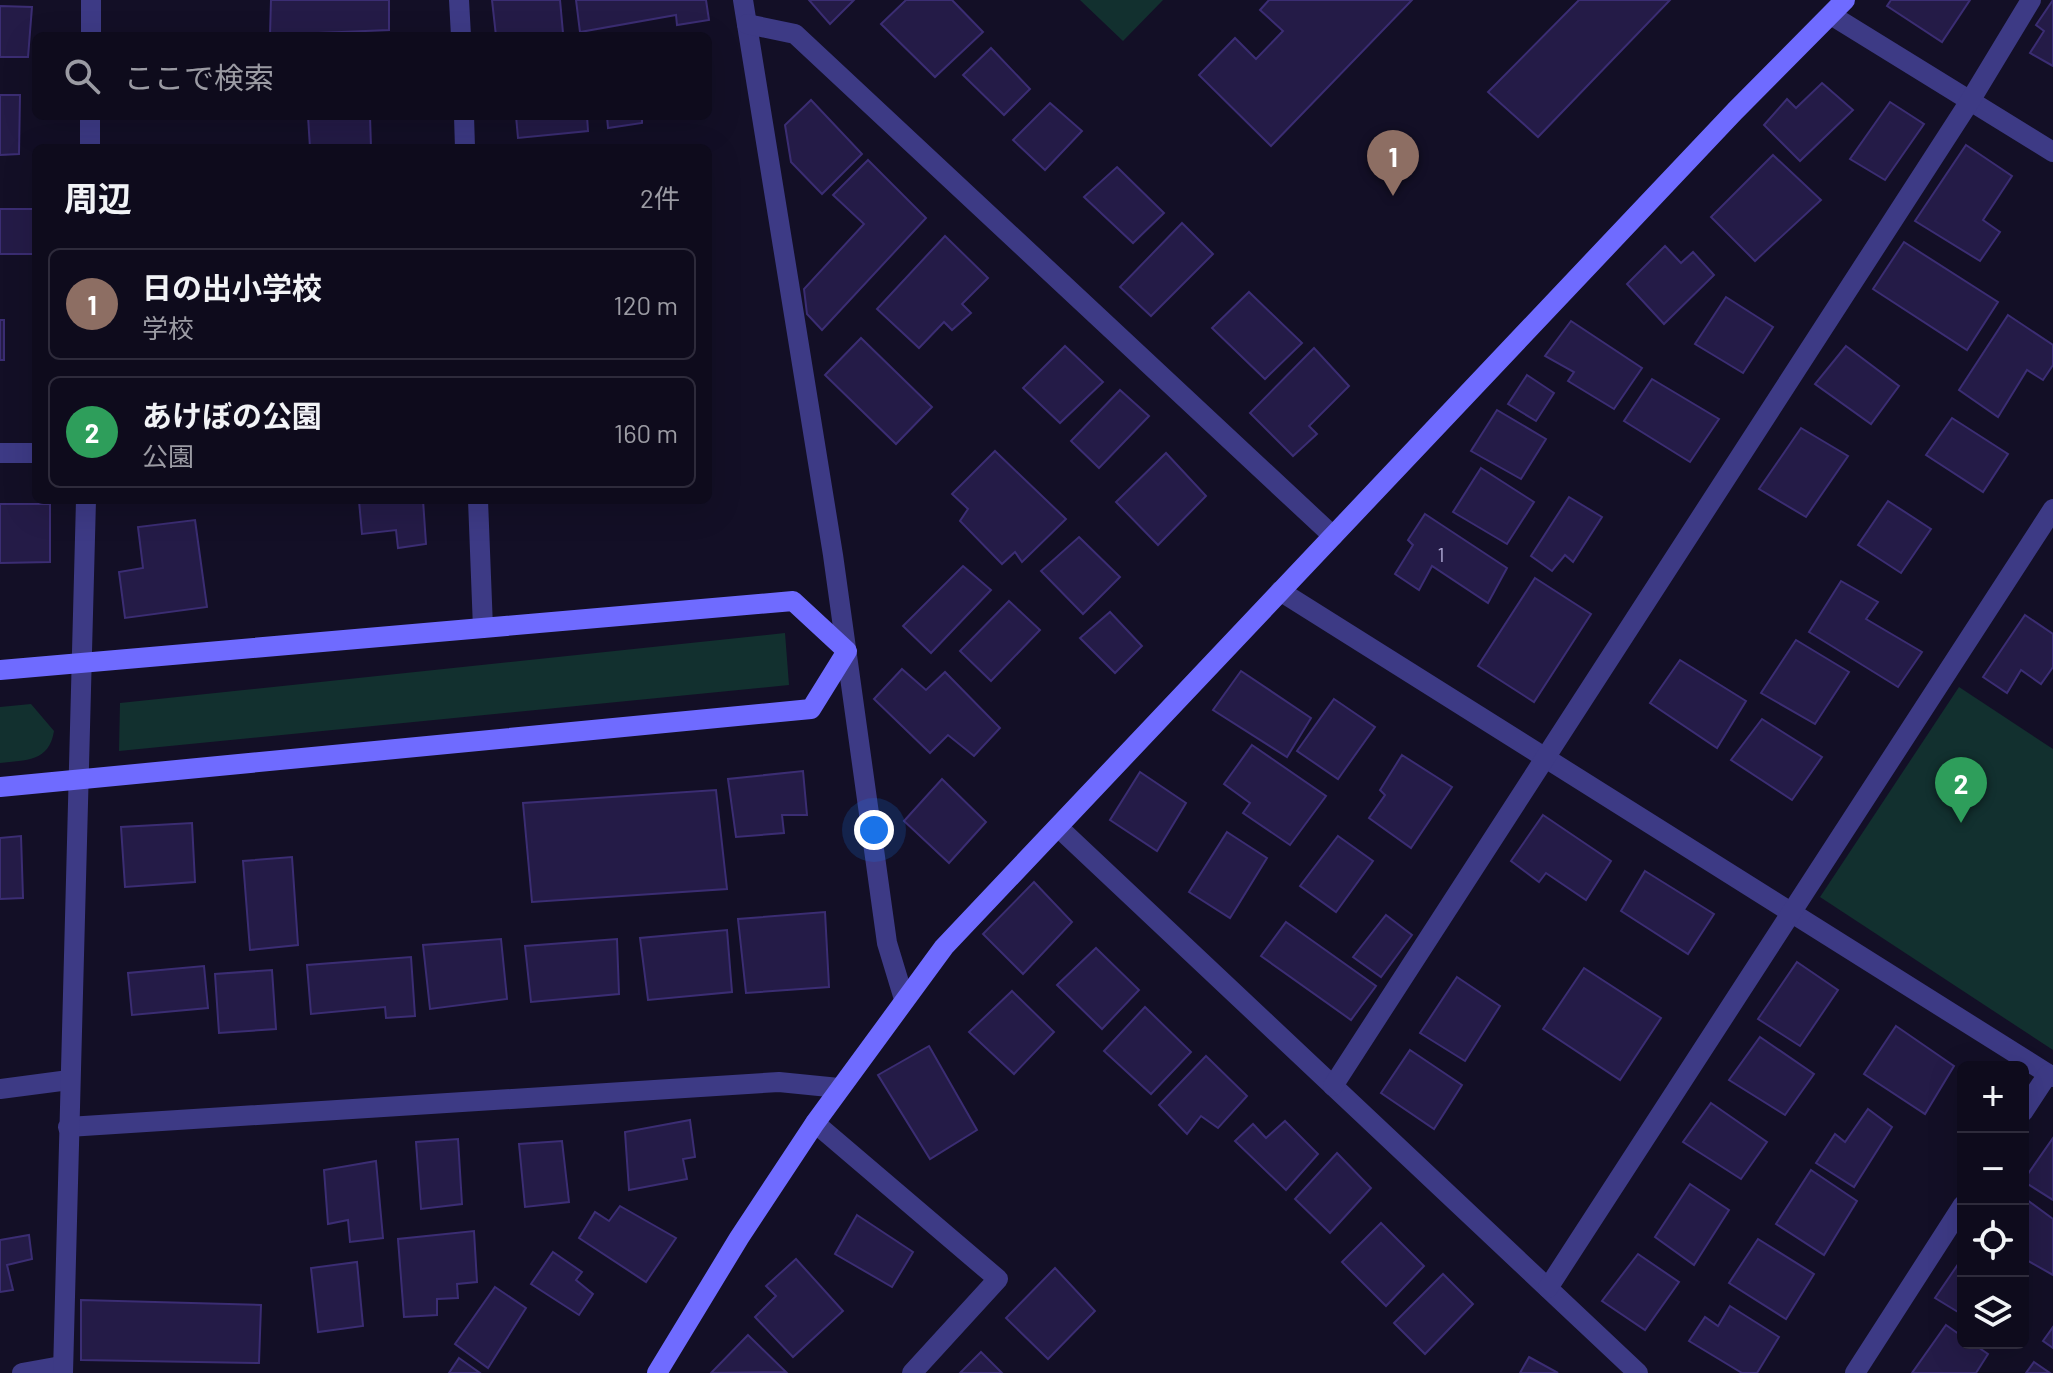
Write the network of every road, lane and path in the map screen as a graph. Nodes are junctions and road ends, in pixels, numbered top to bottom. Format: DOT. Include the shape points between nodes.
graph roads {
  1 [pos="91,0"];
  2 [pos="459,0"];
  3 [pos="743,0"];
  4 [pos="2031,0"];
  5 [pos="1838,8"];
  6 [pos="747,24"];
  7 [pos="91,32"];
  8 [pos="461,32"];
  9 [pos="1970,101"];
  10 [pos="90,120"];
  11 [pos="464,120"];
  12 [pos="90,144"];
  13 [pos="465,144"];
  14 [pos="2053,152"];
  15 [pos="0,453"];
  16 [pos="32,453"];
  17 [pos="86,504"];
  18 [pos="478,504"];
  19 [pos="2053,509"];
  20 [pos="1333,536"];
  21 [pos="1280,591"];
  22 [pos="483,628"];
  23 [pos="847,651"];
  24 [pos="84,663"];
  25 [pos="0,670"];
  26 [pos="1547,759"];
  27 [pos="78,780"];
  28 [pos="0,787"];
  29 [pos="1058,827"];
  30 [pos="1791,912"];
  31 [pos="904,999"];
  32 [pos="2050,1075"];
  33 [pos="69,1080"];
  34 [pos="1333,1086"];
  35 [pos="839,1088"];
  36 [pos="0,1089"];
  37 [pos="2029,1104"];
  38 [pos="815,1123"];
  39 [pos="68,1127"];
  40 [pos="1957,1214"];
  41 [pos="1548,1288"];
  42 [pos="62,1369"];
  43 [pos="22,1373"];
  44 [pos="657,1373"];
  45 [pos="912,1373"];
  46 [pos="1638,1373"];
  47 [pos="1855,1373"];
  1 -- 7 [label="street"];
  2 -- 8 [label="street"];
  3 -- 6 [label="street"];
  4 -- 9 [label="street"];
  5 -- 9 [label="street"];
  5 -- 20 [label="street"];
  6 -- 20 [label="street" via="795,34"];
  6 -- 23 [label="street"];
  9 -- 14 [label="street"];
  9 -- 26 [label="street"];
  10 -- 12 [label="street"];
  11 -- 13 [label="street"];
  15 -- 16 [label="street"];
  17 -- 24 [label="street"];
  18 -- 22 [label="street"];
  19 -- 30 [label="street"];
  20 -- 21 [label="street"];
  21 -- 26 [label="street"];
  21 -- 29 [label="street"];
  22 -- 23 [label="street" via="793,601"];
  22 -- 24 [label="street"];
  23 -- 27 [label="street" via="811,709"];
  23 -- 31 [label="street" via="887,943"];
  24 -- 25 [label="street"];
  24 -- 27 [label="street"];
  26 -- 30 [label="street"];
  26 -- 34 [label="street"];
  27 -- 28 [label="street"];
  27 -- 33 [label="street"];
  29 -- 31 [label="street" via="944,947"];
  29 -- 34 [label="street"];
  30 -- 32 [label="street"];
  30 -- 41 [label="street"];
  31 -- 35 [label="street"];
  32 -- 37 [label="street"];
  33 -- 36 [label="street"];
  33 -- 39 [label="street"];
  34 -- 41 [label="street"];
  35 -- 38 [label="street"];
  35 -- 39 [label="street" via="779,1082"];
  38 -- 44 [label="street"];
  38 -- 45 [label="street" via="998,1279"];
  39 -- 42 [label="street"];
  40 -- 47 [label="street"];
  41 -- 46 [label="street"];
  42 -- 43 [label="street"];
}
